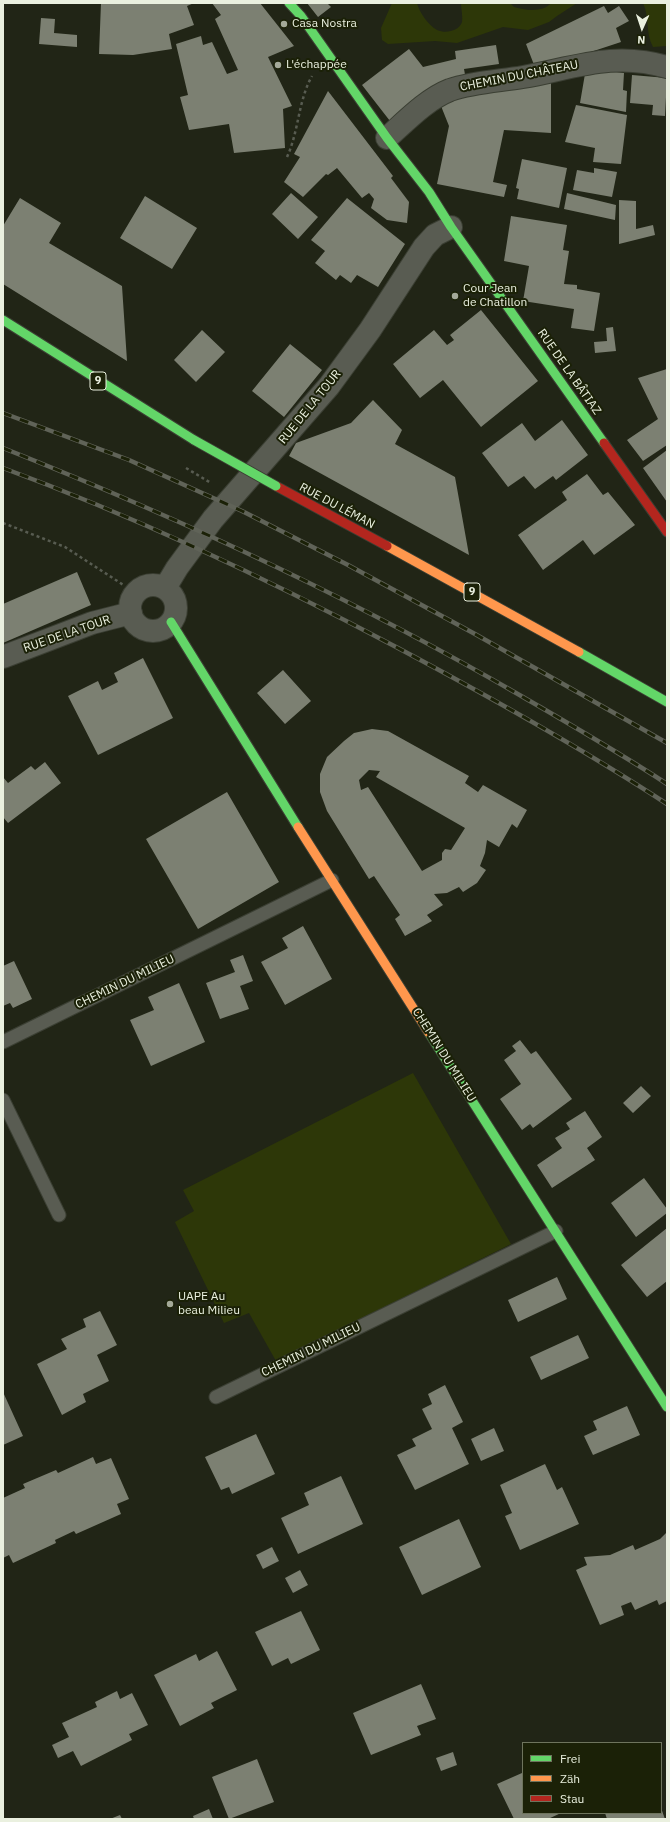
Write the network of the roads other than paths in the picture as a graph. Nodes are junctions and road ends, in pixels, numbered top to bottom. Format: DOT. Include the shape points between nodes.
graph roads {
  1 [pos="289,3"];
  2 [pos="667,67"];
  3 [pos="387,138"];
  4 [pos="451,227"];
  5 [pos="3,320"];
  6 [pos="667,532"];
  7 [pos="165,588"];
  8 [pos="133,603"];
  9 [pos="171,622"];
  10 [pos="3,657"];
  11 [pos="667,702"];
  12 [pos="332,880"];
  13 [pos="3,1042"];
  14 [pos="3,1100"];
  15 [pos="59,1215"];
  16 [pos="556,1231"];
  17 [pos="216,1397"];
  18 [pos="667,1407"];
  1 -- 3 [label="street" via="301,16"];
  2 -- 3 [label="street, CHEMIN DU CHÂTEAU" via="646,62 602,60 450,90 435,98"];
  3 -- 4 [label="street, RUE DE LA BÂTIAZ" via="429,192"];
  4 -- 6 [label="street, RUE DE LA BÂTIAZ"];
  4 -- 7 [label="street, RUE DE LA TOUR" via="435,235 424,247 374,324 329,386 213,519"];
  5 -- 11 [label="street, RUE DU LÉMAN / 9, bridge" via="194,440"];
  7 -- 8 [label="street" via="147,586"];
  7 -- 9 [label="street" via="176,602 176,612"];
  8 -- 9 [label="street" via="135,621 147,630 161,629"];
  8 -- 10 [label="street, RUE DE LA TOUR" via="92,623"];
  9 -- 12 [label="street, CHEMIN DU MILIEU"];
  12 -- 13 [label="lane, CHEMIN DU MILIEU"];
  12 -- 16 [label="street, CHEMIN DU MILIEU"];
  14 -- 15 [label="lane"];
  16 -- 17 [label="lane, CHEMIN DU MILIEU"];
  16 -- 18 [label="street, CHEMIN DU MILIEU"];
}
